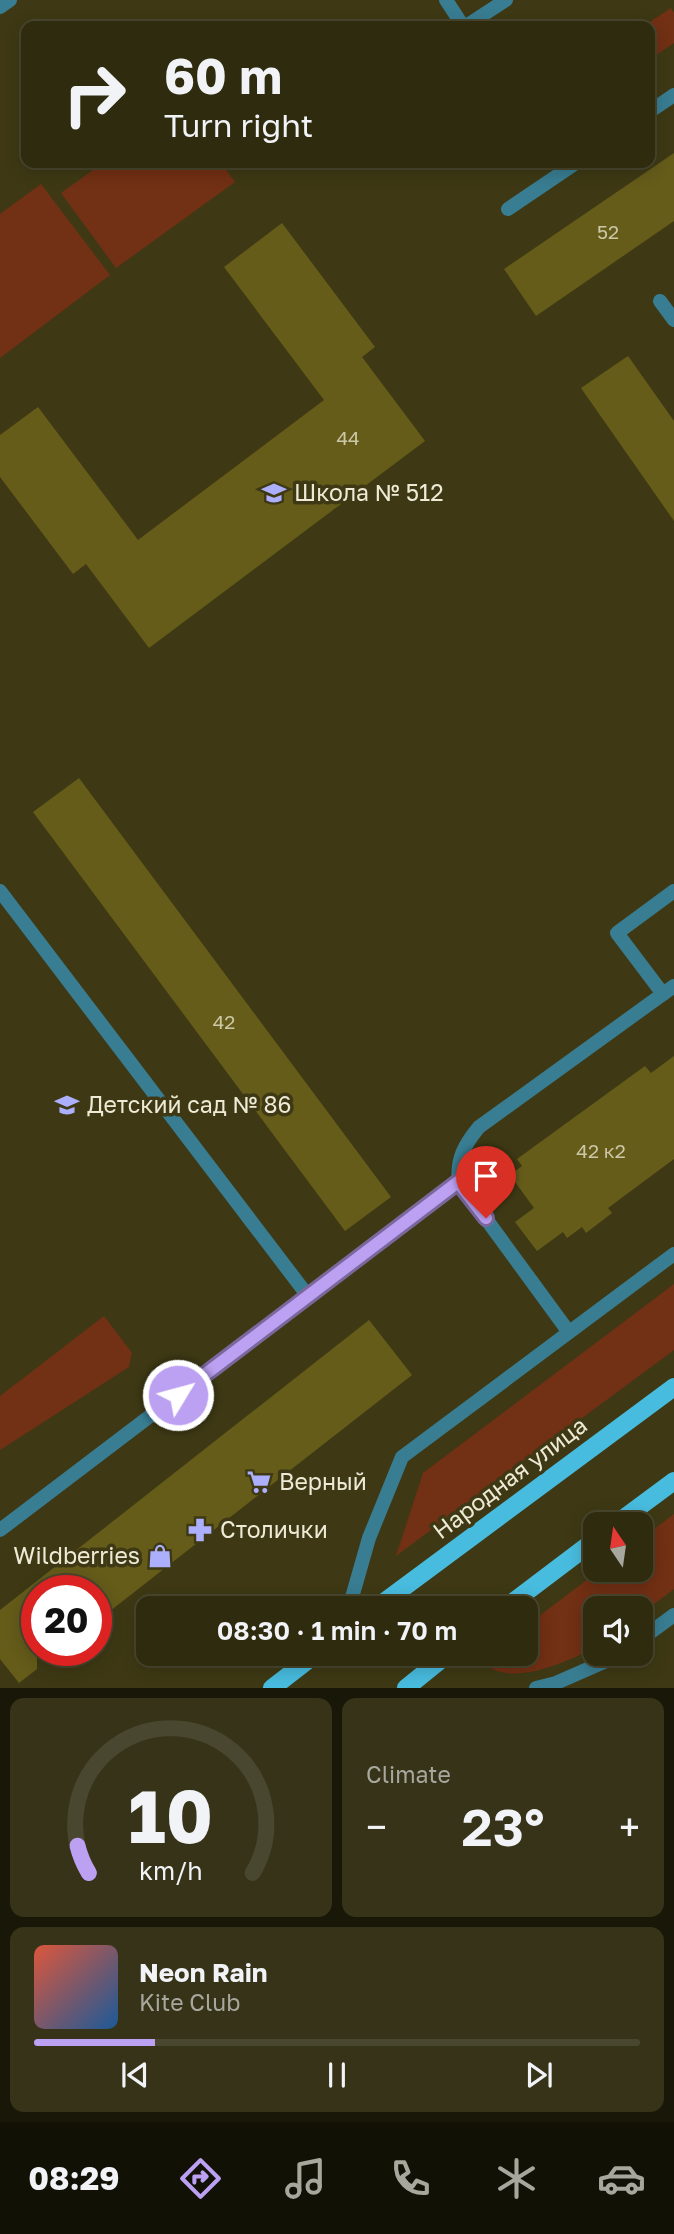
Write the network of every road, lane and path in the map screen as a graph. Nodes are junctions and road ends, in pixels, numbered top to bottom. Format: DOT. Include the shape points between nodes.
graph roads {
  1 [pos="10,0"];
  2 [pos="446,0"];
  3 [pos="506,0"];
  4 [pos="0,7"];
  5 [pos="461,21"];
  6 [pos="472,21"];
  7 [pos="674,95"];
  8 [pos="655,108"];
  9 [pos="569,168"];
  10 [pos="508,209"];
  11 [pos="660,301"];
  12 [pos="674,320"];
  13 [pos="0,891"];
  14 [pos="674,891"];
  15 [pos="668,990"];
  16 [pos="458,1182"];
  17 [pos="674,1254"];
  18 [pos="308,1296"];
  19 [pos="568,1331"];
  20 [pos="674,1387"];
  21 [pos="674,1481"];
  22 [pos="632,1512"];
  23 [pos="0,1530"];
  24 [pos="583,1549"];
  25 [pos="352,1596"];
  26 [pos="392,1596"];
  27 [pos="521,1596"];
  28 [pos="674,1615"];
  29 [pos="653,1630"];
  30 [pos="300,1666"];
  31 [pos="433,1666"];
  32 [pos="595,1666"];
  33 [pos="272,1688"];
  34 [pos="406,1688"];
  35 [pos="536,1688"];
  1 -- 4 [label="street"];
  2 -- 5 [label="street"];
  3 -- 6 [label="street"];
  7 -- 8 [label="street"];
  9 -- 10 [label="street"];
  11 -- 12 [label="street"];
  13 -- 18 [label="street"];
  14 -- 15 [label="street" via="617,933"];
  15 -- 16 [label="street" via="480,1127 466,1143 457,1167"];
  16 -- 18 [label="street"];
  16 -- 19 [label="street"];
  17 -- 19 [label="street"];
  18 -- 23 [label="street"];
  19 -- 25 [label="street" via="402,1457 369,1538"];
  20 -- 26 [label="main road, Народная улица"];
  21 -- 22 [label="main road"];
  24 -- 27 [label="main road"];
  28 -- 29 [label="street"];
  30 -- 33 [label="main road"];
  31 -- 34 [label="main road"];
  32 -- 35 [label="street"];
}
